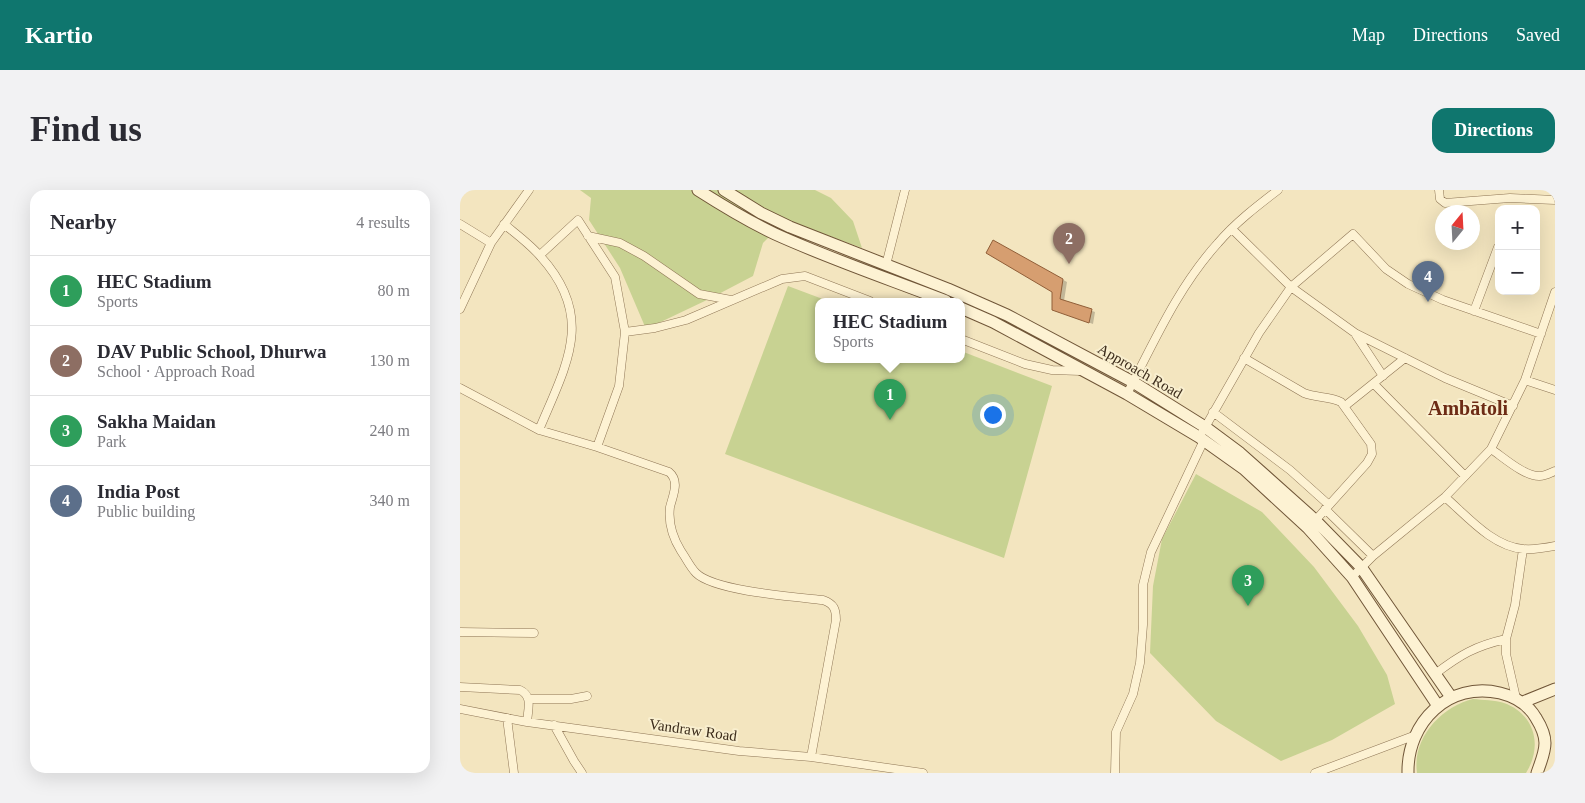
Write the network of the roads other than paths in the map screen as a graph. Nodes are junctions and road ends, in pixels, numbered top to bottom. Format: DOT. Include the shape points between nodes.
graph roads {
  1 [pos="529,190"];
  2 [pos="698,190"];
  3 [pos="724,190"];
  4 [pos="905,190"];
  5 [pos="1278,190"];
  6 [pos="1439,190"];
  7 [pos="1555,200"];
  8 [pos="460,224"];
  9 [pos="504,224"];
  10 [pos="1232,229"];
  11 [pos="588,236"];
  12 [pos="492,244"];
  13 [pos="1497,250"];
  14 [pos="540,255"];
  15 [pos="886,265"];
  16 [pos="1291,287"];
  17 [pos="1555,292"];
  18 [pos="862,298"];
  19 [pos="938,298"];
  20 [pos="731,300"];
  21 [pos="461,307"];
  22 [pos="965,310"];
  23 [pos="1474,311"];
  24 [pos="1552,313"];
  25 [pos="625,332"];
  26 [pos="1355,333"];
  27 [pos="1541,334"];
  28 [pos="965,341"];
  29 [pos="1244,358"];
  30 [pos="1406,358"];
  31 [pos="1084,371"];
  32 [pos="1383,376"];
  33 [pos="1525,380"];
  34 [pos="1133,382"];
  35 [pos="1374,384"];
  36 [pos="460,388"];
  37 [pos="1555,390"];
  38 [pos="1127,394"];
  39 [pos="1345,406"];
  40 [pos="1512,406"];
  41 [pos="1214,412"];
  42 [pos="539,430"];
  43 [pos="1203,435"];
  44 [pos="598,447"];
  45 [pos="1491,449"];
  46 [pos="1555,471"];
  47 [pos="1465,476"];
  48 [pos="1445,498"];
  49 [pos="1327,507"];
  50 [pos="1312,524"];
  51 [pos="1555,546"];
  52 [pos="1523,549"];
  53 [pos="1373,556"];
  54 [pos="1361,567"];
  55 [pos="1352,578"];
  56 [pos="460,632"];
  57 [pos="534,633"];
  58 [pos="1506,639"];
  59 [pos="1435,674"];
  60 [pos="460,687"];
  61 [pos="1555,689"];
  62 [pos="587,696"];
  63 [pos="1452,697"];
  64 [pos="529,699"];
  65 [pos="1520,700"];
  66 [pos="1438,706"];
  67 [pos="460,709"];
  68 [pos="506,718"];
  69 [pos="527,722"];
  70 [pos="554,725"];
  71 [pos="1555,730"];
  72 [pos="1416,735"];
  73 [pos="1544,737"];
  74 [pos="1543,752"];
  75 [pos="1555,756"];
  76 [pos="811,757"];
  77 [pos="1407,772"];
  78 [pos="514,773"];
  79 [pos="582,773"];
  80 [pos="923,773"];
  81 [pos="1115,773"];
  82 [pos="1315,773"];
  83 [pos="1536,773"];
  1 -- 9 [label="street"];
  2 -- 19 [label="street" via="776,234"];
  3 -- 15 [label="street, Approach Road" via="790,227"];
  4 -- 15 [label="street"];
  5 -- 10 [label="street"];
  6 -- 7 [label="street" via="1440,199 1445,203 1510,198"];
  8 -- 12 [label="street"];
  9 -- 12 [label="street"];
  9 -- 14 [label="street"];
  10 -- 16 [label="street"];
  10 -- 34 [label="street" via="1217,243 1181,292"];
  11 -- 14 [label="street" via="578,220"];
  11 -- 20 [label="street" via="620,243 698,294"];
  11 -- 25 [label="street" via="615,277"];
  12 -- 21 [label="street"];
  13 -- 23 [label="street"];
  14 -- 42 [label="street" via="568,297 572,328 565,367"];
  15 -- 34 [label="street, Approach Road" via="1007,315"];
  16 -- 23 [label="street" via="1354,234 1375,259 1408,284"];
  16 -- 26 [label="street"];
  16 -- 29 [label="street"];
  17 -- 24 [label="street"];
  18 -- 20 [label="street" via="805,276 782,279"];
  20 -- 25 [label="street" via="686,320"];
  22 -- 31 [label="street, Approach Road"];
  23 -- 27 [label="street"];
  24 -- 27 [label="street"];
  25 -- 44 [label="street" via="619,386"];
  26 -- 30 [label="street"];
  26 -- 32 [label="street"];
  27 -- 33 [label="street"];
  28 -- 31 [label="street" via="1025,364 1052,370"];
  29 -- 39 [label="street" via="1304,393 1337,400"];
  29 -- 41 [label="street"];
  30 -- 32 [label="street"];
  30 -- 40 [label="street"];
  31 -- 38 [label="street, Approach Road"];
  32 -- 35 [label="street"];
  33 -- 37 [label="street"];
  33 -- 40 [label="street"];
  34 -- 38 [label="street"];
  34 -- 43 [label="street, Approach Road"];
  35 -- 39 [label="street"];
  35 -- 47 [label="street"];
  36 -- 42 [label="street"];
  38 -- 43 [label="street, Approach Road"];
  39 -- 49 [label="street" via="1370,441 1372,454"];
  40 -- 45 [label="street"];
  41 -- 43 [label="street"];
  41 -- 49 [label="street" via="1290,470"];
  42 -- 44 [label="street"];
  43 -- 50 [label="street, Approach Road"];
  43 -- 81 [label="street" via="1150,552 1143,586 1140,663 1133,694 1116,732"];
  44 -- 76 [label="street" via="672,474 675,482 670,510 671,529 696,574 734,589 823,600 833,605 836,620"];
  45 -- 46 [label="street" via="1532,475"];
  45 -- 47 [label="street"];
  47 -- 48 [label="street"];
  48 -- 52 [label="street" via="1494,539"];
  48 -- 53 [label="street"];
  49 -- 50 [label="street"];
  49 -- 53 [label="street"];
  50 -- 54 [label="street, Approach Road"];
  50 -- 55 [label="street, Approach Road"];
  51 -- 52 [label="street"];
  52 -- 58 [label="street" via="1515,605"];
  53 -- 54 [label="street"];
  54 -- 55 [label="street"];
  54 -- 59 [label="street, Approach Road"];
  55 -- 66 [label="street, Approach Road"];
  56 -- 57 [label="street"];
  58 -- 59 [label="street" via="1486,643 1459,656"];
  58 -- 65 [label="street" via="1506,654"];
  59 -- 63 [label="street, Approach Road"];
  60 -- 64 [label="street" via="520,690"];
  61 -- 65 [label="street"];
  62 -- 64 [label="street"];
  63 -- 65 [label="street" via="1481,690"];
  63 -- 66 [label="street"];
  64 -- 69 [label="street"];
  65 -- 73 [label="street" via="1532,710"];
  66 -- 72 [label="street"];
  67 -- 68 [label="street, Vandraw Road"];
  68 -- 69 [label="street, Vandraw Road"];
  68 -- 78 [label="street"];
  69 -- 70 [label="street, Vandraw Road"];
  70 -- 76 [label="street, Vandraw Road" via="739,751"];
  70 -- 79 [label="street"];
  71 -- 73 [label="street"];
  72 -- 77 [label="street"];
  72 -- 82 [label="street"];
  73 -- 74 [label="street"];
  74 -- 75 [label="street"];
  74 -- 83 [label="street"];
  76 -- 80 [label="street, Vandraw Road"];
}
